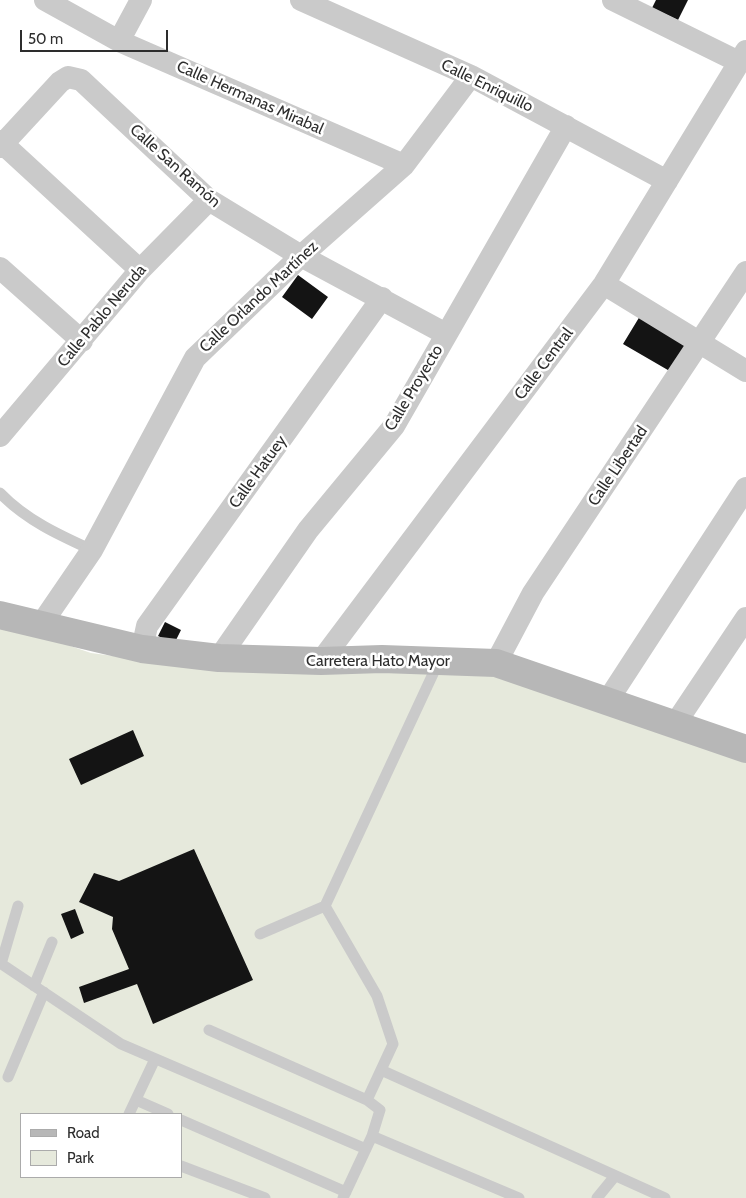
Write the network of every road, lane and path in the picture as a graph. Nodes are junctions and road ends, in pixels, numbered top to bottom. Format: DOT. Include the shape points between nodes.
graph roads {
  1 [pos="45,0"];
  2 [pos="141,0"];
  3 [pos="301,0"];
  4 [pos="612,0"];
  5 [pos="119,41"];
  6 [pos="743,56"];
  7 [pos="471,76"];
  8 [pos="566,126"];
  9 [pos="1,144"];
  10 [pos="404,166"];
  11 [pos="667,182"];
  12 [pos="209,200"];
  13 [pos="301,256"];
  14 [pos="0,268"];
  15 [pos="140,270"];
  16 [pos="746,272"];
  17 [pos="604,284"];
  18 [pos="382,298"];
  19 [pos="446,334"];
  20 [pos="82,341"];
  21 [pos="701,342"];
  22 [pos="746,371"];
  23 [pos="0,436"];
  24 [pos="746,488"];
  25 [pos="0,493"];
  26 [pos="92,550"];
  27 [pos="0,615"];
  28 [pos="746,618"];
  29 [pos="40,626"];
  30 [pos="142,649"];
  31 [pos="220,658"];
  32 [pos="321,661"];
  33 [pos="439,661"];
  34 [pos="496,663"];
  35 [pos="608,700"];
  36 [pos="675,724"];
  37 [pos="746,749"];
  38 [pos="18,906"];
  39 [pos="326,906"];
  40 [pos="260,934"];
  41 [pos="52,942"];
  42 [pos="0,963"];
  43 [pos="39,989"];
  44 [pos="209,1030"];
  45 [pos="155,1059"];
  46 [pos="381,1070"];
  47 [pos="8,1077"];
  48 [pos="136,1100"];
  49 [pos="367,1100"];
  50 [pos="130,1113"];
  51 [pos="166,1113"];
  52 [pos="182,1120"];
  53 [pos="372,1136"];
  54 [pos="366,1149"];
  55 [pos="182,1166"];
  56 [pos="614,1176"];
  57 [pos="344,1195"];
  58 [pos="265,1198"];
  59 [pos="519,1198"];
  60 [pos="597,1198"];
  61 [pos="665,1198"];
  1 -- 5 [label="street, Calle Hermanas Mirabal"];
  2 -- 5 [label="street"];
  3 -- 7 [label="street, Calle Enriquillo"];
  4 -- 6 [label="street"];
  5 -- 10 [label="street, Calle Hermanas Mirabal"];
  6 -- 11 [label="street, Calle Central"];
  7 -- 8 [label="street, Calle Enriquillo"];
  7 -- 10 [label="street, Calle Orlando Martínez"];
  8 -- 11 [label="street, Calle Enriquillo"];
  8 -- 19 [label="street, Calle Proyecto"];
  9 -- 12 [label="street, Calle San Ramón" via="60,82 68,77 81,80"];
  9 -- 15 [label="street"];
  10 -- 13 [label="street, Calle Orlando Martínez"];
  11 -- 17 [label="street, Calle Central"];
  12 -- 13 [label="street, Calle San Ramón"];
  12 -- 15 [label="street, Calle Pablo Neruda"];
  13 -- 18 [label="street, Calle San Ramón"];
  13 -- 26 [label="street, Calle Orlando Martínez" via="194,358"];
  14 -- 20 [label="street"];
  15 -- 20 [label="street, Calle Pablo Neruda"];
  16 -- 21 [label="street, Calle Libertad"];
  17 -- 21 [label="street"];
  17 -- 32 [label="street, Calle Central"];
  18 -- 19 [label="street, Calle San Ramón"];
  18 -- 30 [label="street, Calle Hatuey" via="147,626"];
  19 -- 31 [label="street, Calle Proyecto" via="394,426 308,530"];
  20 -- 23 [label="street, Calle Pablo Neruda"];
  21 -- 22 [label="street"];
  21 -- 34 [label="street, Calle Libertad" via="533,593"];
  24 -- 35 [label="street"];
  25 -- 26 [label="lane" via="48,530"];
  26 -- 29 [label="street, Calle Orlando Martínez"];
  27 -- 29 [label="street, Carretera Hato Mayor"];
  28 -- 36 [label="street"];
  29 -- 30 [label="street, Carretera Hato Mayor"];
  30 -- 31 [label="street, Carretera Hato Mayor"];
  31 -- 32 [label="street, Carretera Hato Mayor"];
  32 -- 33 [label="street, Carretera Hato Mayor"];
  33 -- 34 [label="street, Carretera Hato Mayor"];
  33 -- 39 [label="lane"];
  34 -- 35 [label="street, Carretera Hato Mayor"];
  35 -- 36 [label="street, Carretera Hato Mayor"];
  36 -- 37 [label="street, Carretera Hato Mayor"];
  38 -- 42 [label="lane"];
  39 -- 40 [label="lane"];
  39 -- 46 [label="lane" via="377,996 393,1044"];
  41 -- 43 [label="lane"];
  42 -- 43 [label="lane"];
  43 -- 45 [label="lane" via="121,1044"];
  43 -- 47 [label="lane"];
  44 -- 49 [label="lane"];
  45 -- 48 [label="lane"];
  45 -- 54 [label="lane"];
  46 -- 49 [label="lane"];
  46 -- 56 [label="lane"];
  48 -- 50 [label="lane"];
  48 -- 51 [label="lane"];
  49 -- 53 [label="lane" via="380,1110"];
  52 -- 57 [label="lane"];
  53 -- 54 [label="lane"];
  53 -- 59 [label="lane"];
  54 -- 57 [label="lane"];
  55 -- 58 [label="lane"];
  56 -- 60 [label="lane"];
  56 -- 61 [label="lane"];
}
